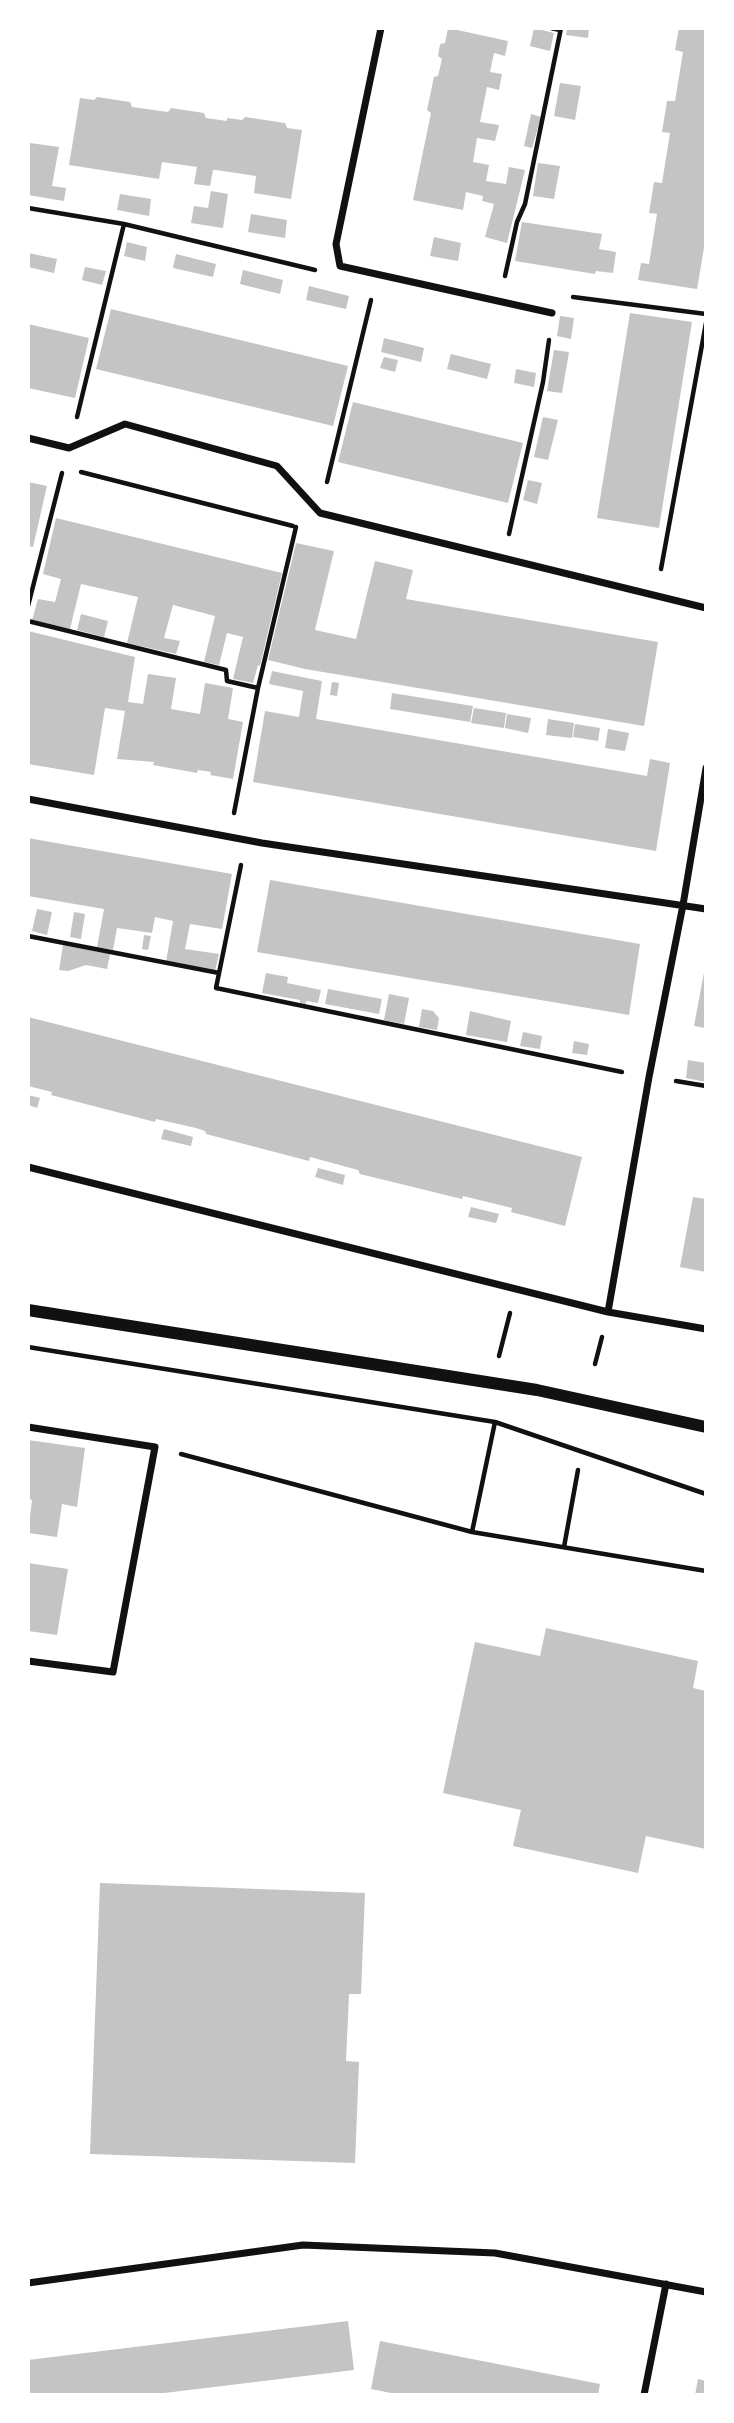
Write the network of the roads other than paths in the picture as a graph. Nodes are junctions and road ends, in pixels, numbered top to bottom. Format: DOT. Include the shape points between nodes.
graph roads {
  1 [pos="381,28"];
  2 [pos="552,313"];
  3 [pos="28,438"];
  4 [pos="706,608"];
  5 [pos="706,768"];
  6 [pos="28,799"];
  7 [pos="683,905"];
  8 [pos="706,909"];
  9 [pos="28,1167"];
  10 [pos="28,1310"];
  11 [pos="608,1312"];
  12 [pos="706,1329"];
  13 [pos="28,1427"];
  14 [pos="706,1427"];
  15 [pos="28,1661"];
  16 [pos="28,2283"];
  17 [pos="666,2284"];
  18 [pos="706,2292"];
  19 [pos="644,2395"];
  1 -- 2 [label="street" via="336,244 340,267"];
  3 -- 4 [label="street" via="69,448 125,424 277,466 320,513"];
  5 -- 7 [label="street"];
  6 -- 7 [label="street" via="229,838"];
  7 -- 8 [label="street"];
  7 -- 11 [label="street"];
  9 -- 11 [label="street"];
  10 -- 14 [label="street" via="537,1390"];
  11 -- 12 [label="street"];
  13 -- 15 [label="street" via="155,1447 113,1672"];
  16 -- 17 [label="street" via="303,2245 495,2253"];
  17 -- 18 [label="street"];
  17 -- 19 [label="street"];
}
